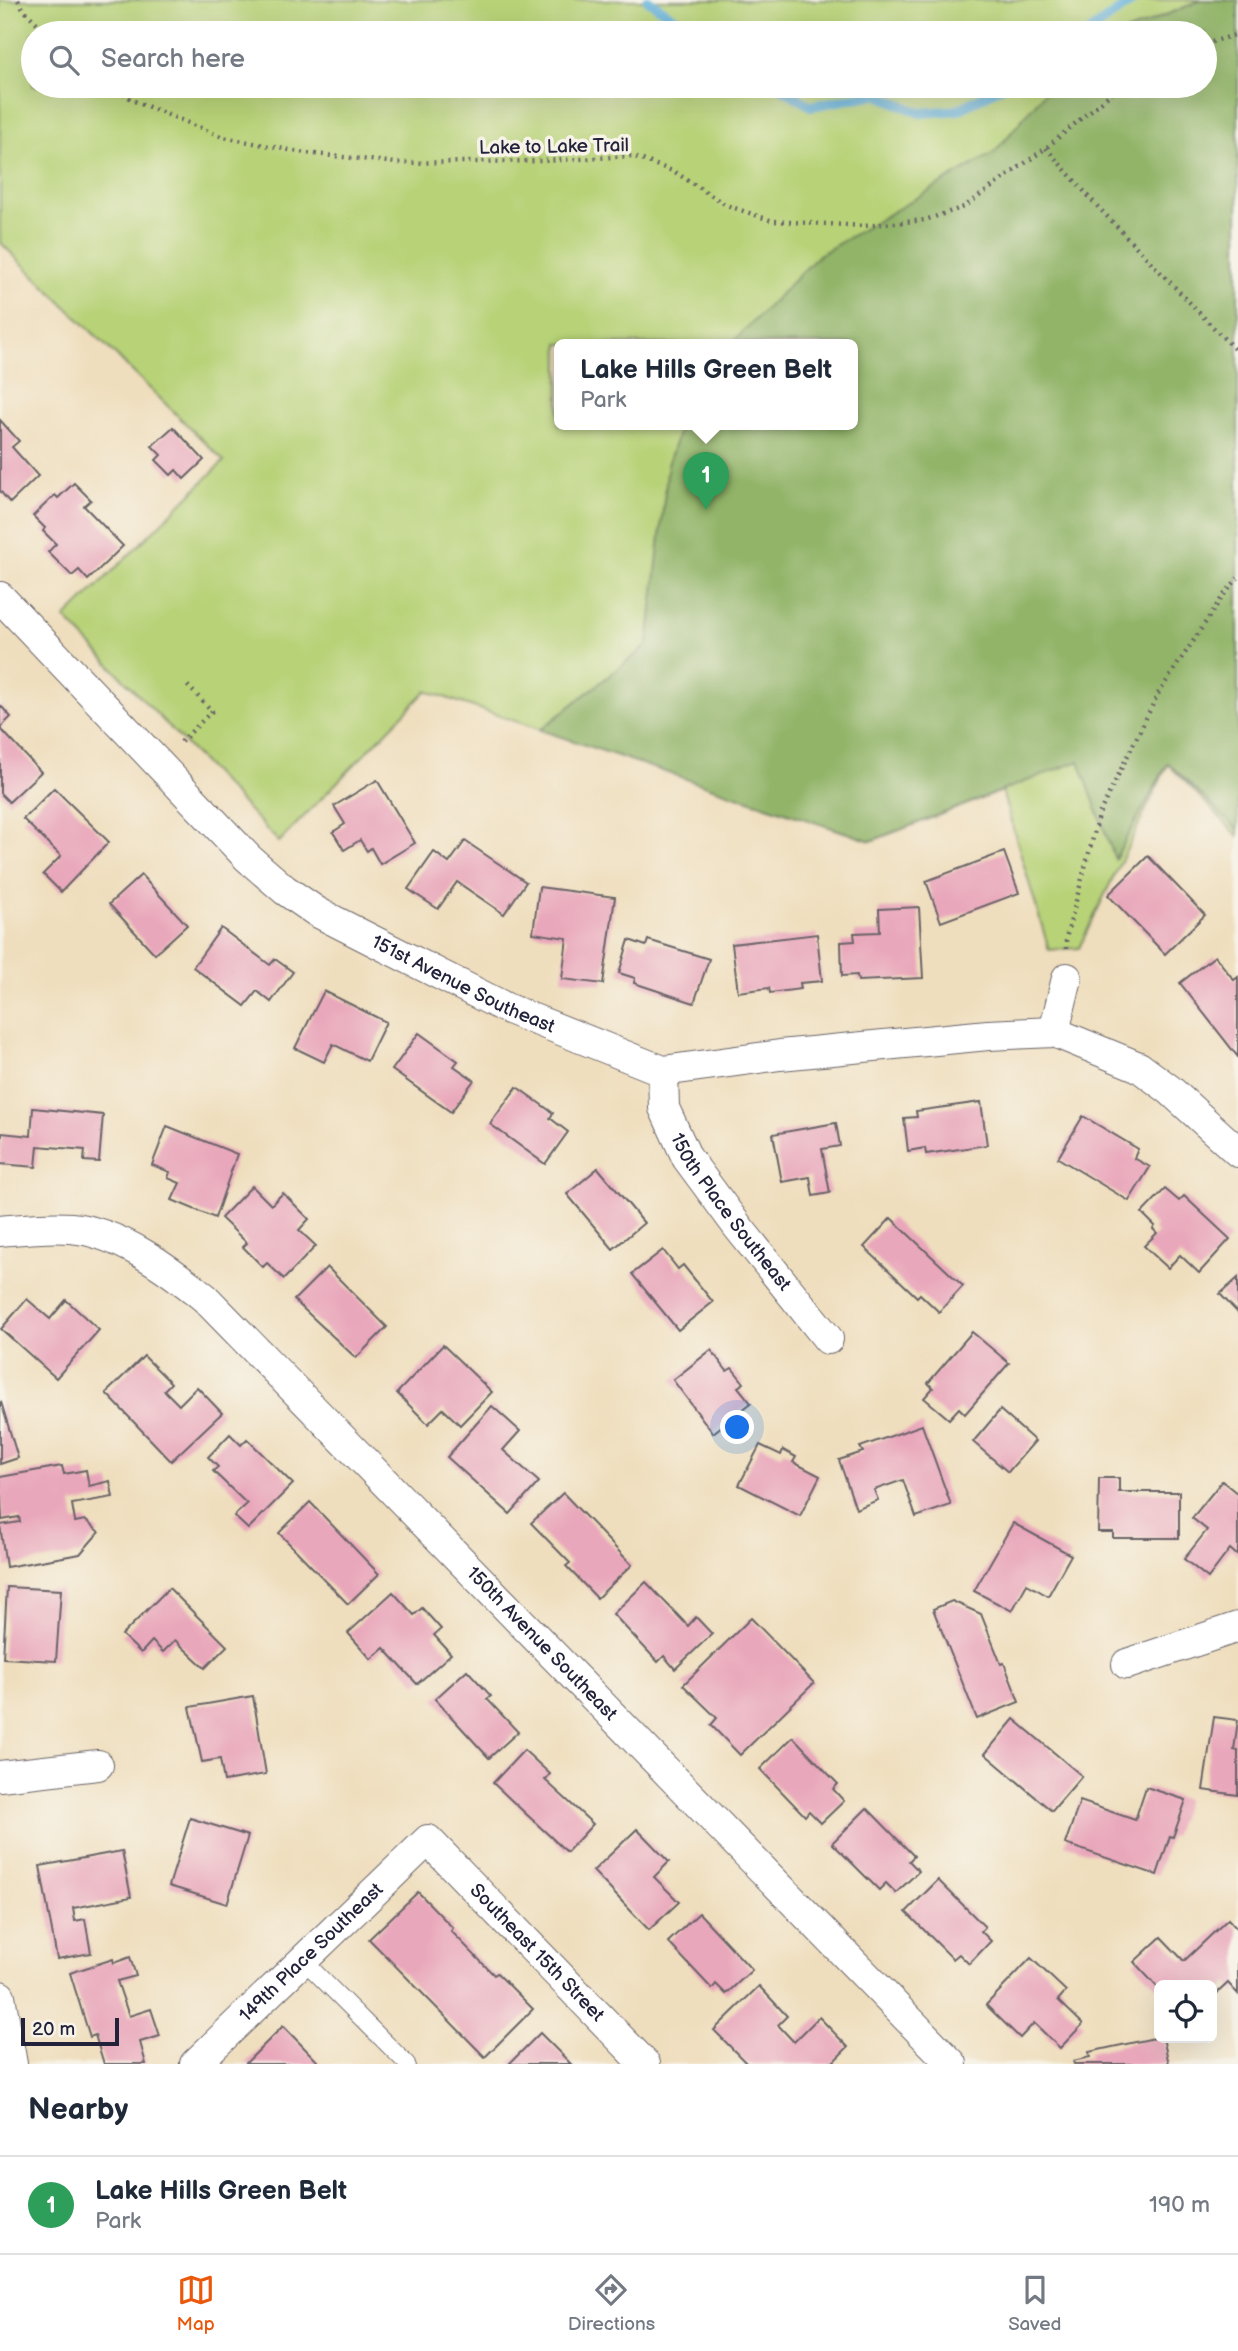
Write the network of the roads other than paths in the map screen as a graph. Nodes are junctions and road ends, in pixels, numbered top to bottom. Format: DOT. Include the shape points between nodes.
graph roads {
  1 [pos="0,597"];
  2 [pos="1066,978"];
  3 [pos="1055,1032"];
  4 [pos="663,1071"];
  5 [pos="1238,1152"];
  6 [pos="0,1231"];
  7 [pos="828,1339"];
  8 [pos="1238,1627"];
  9 [pos="1127,1664"];
  10 [pos="98,1765"];
  11 [pos="0,1776"];
  12 [pos="428,1840"];
  13 [pos="303,1960"];
  14 [pos="0,1996"];
  15 [pos="12,2064"];
  16 [pos="195,2064"];
  17 [pos="407,2064"];
  18 [pos="645,2064"];
  19 [pos="952,2064"];
  1 -- 4 [label="street, 151st Avenue Southeast" via="248,858 285,890 317,912 506,1008"];
  2 -- 3 [label="street"];
  3 -- 4 [label="street, 151st Avenue Southeast" via="780,1055"];
  3 -- 5 [label="street, 151st Avenue Southeast" via="1139,1067"];
  4 -- 7 [label="street, 150th Place Southeast" via="664,1108 687,1158"];
  6 -- 19 [label="street, 150th Avenue Southeast" via="73,1228 117,1241 168,1268 205,1298"];
  8 -- 9 [label="street"];
  10 -- 11 [label="street"];
  12 -- 13 [label="street, 149th Place Southeast"];
  12 -- 18 [label="street, Southeast 15th Street"];
  13 -- 16 [label="street, 149th Place Southeast"];
  13 -- 17 [label="lane"];
  14 -- 15 [label="street"];
}
